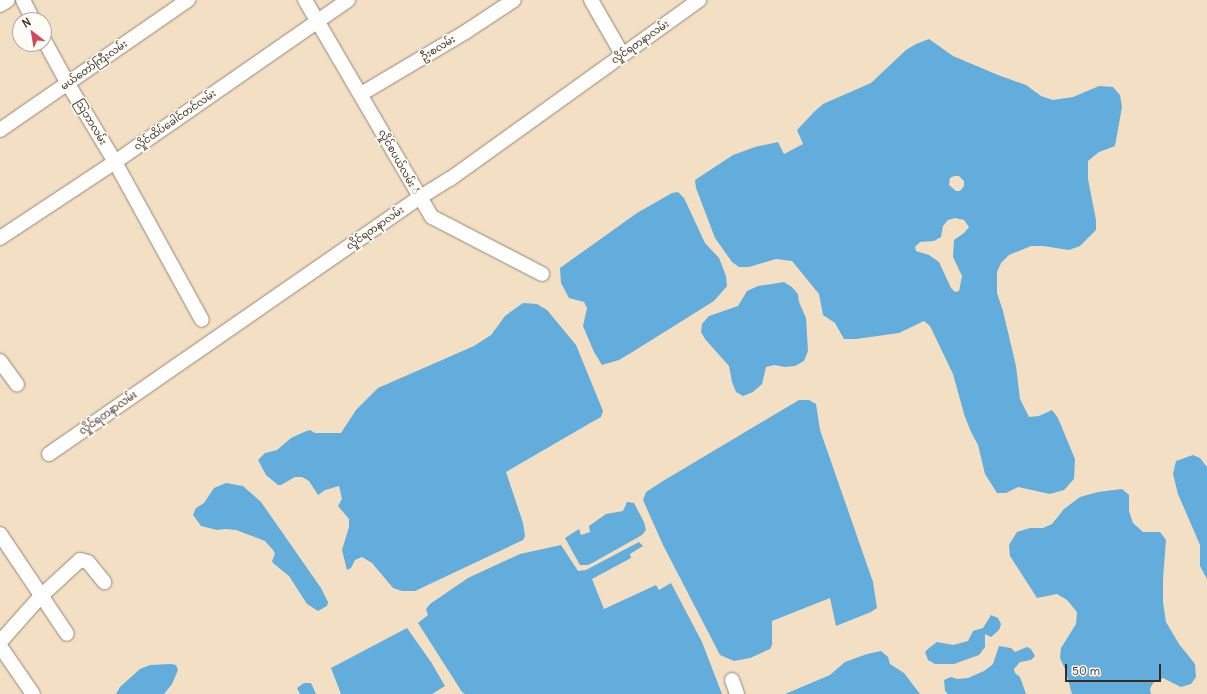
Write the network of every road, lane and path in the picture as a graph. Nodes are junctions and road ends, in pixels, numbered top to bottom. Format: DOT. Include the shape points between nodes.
graph roads {
  1 [pos="8,0"];
  2 [pos="23,0"];
  3 [pos="188,0"];
  4 [pos="305,0"];
  5 [pos="348,0"];
  6 [pos="514,0"];
  7 [pos="591,0"];
  8 [pos="698,0"];
  9 [pos="0,6"];
  10 [pos="29,12"];
  11 [pos="317,22"];
  12 [pos="51,52"];
  13 [pos="622,54"];
  14 [pos="68,84"];
  15 [pos="361,94"];
  16 [pos="0,130"];
  17 [pos="115,162"];
  18 [pos="419,198"];
  19 [pos="0,238"];
  20 [pos="542,274"];
  21 [pos="202,320"];
  22 [pos="0,361"];
  23 [pos="17,384"];
  24 [pos="49,454"];
  25 [pos="0,534"];
  26 [pos="104,582"];
  27 [pos="41,596"];
  28 [pos="67,634"];
  29 [pos="0,642"];
  30 [pos="0,646"];
  31 [pos="732,680"];
  32 [pos="34,694"];
  33 [pos="737,694"];
  1 -- 9 [label="street"];
  2 -- 10 [label="street"];
  3 -- 14 [label="street, မယ်တော်ကြီးလမ်း"];
  4 -- 11 [label="street, လှိုင်စပယ်လမ်း ံ"];
  5 -- 11 [label="street, လှိုင်ထိပ်ခေါင်တင်လမ်း"];
  6 -- 15 [label="street, ဦးစလမ်း"];
  7 -- 13 [label="street"];
  8 -- 13 [label="street, လှိုင်ရတနာလမ်း"];
  11 -- 15 [label="street, လှိုင်စပယ်လမ်း ံ"];
  11 -- 17 [label="street, လှိုင်ထိပ်ခေါင်တင်လမ်း"];
  12 -- 14 [label="street, သြဘာလမ်း"];
  13 -- 18 [label="street, လှိုင်ရတနာလမ်း" via="450,179"];
  14 -- 16 [label="street, မယ်တော်ကြီးလမ်း"];
  14 -- 17 [label="street, သြဘာလမ်း"];
  15 -- 18 [label="street, လှိုင်စပယ်လမ်း ံ"];
  17 -- 19 [label="street, လှိုင်ထိပ်ခေါင်တင်လမ်း"];
  17 -- 21 [label="street, သြဘာလမ်း"];
  18 -- 20 [label="street, လှိုင်စပယ်လမ်း ံ" via="432,217"];
  18 -- 24 [label="street, လှိုင်ရတနာလမ်း"];
  22 -- 23 [label="street"];
  25 -- 27 [label="street"];
  26 -- 27 [label="street" via="88,562 80,560"];
  27 -- 28 [label="street"];
  27 -- 29 [label="street"];
  30 -- 32 [label="street"];
  31 -- 33 [label="street"];
}
